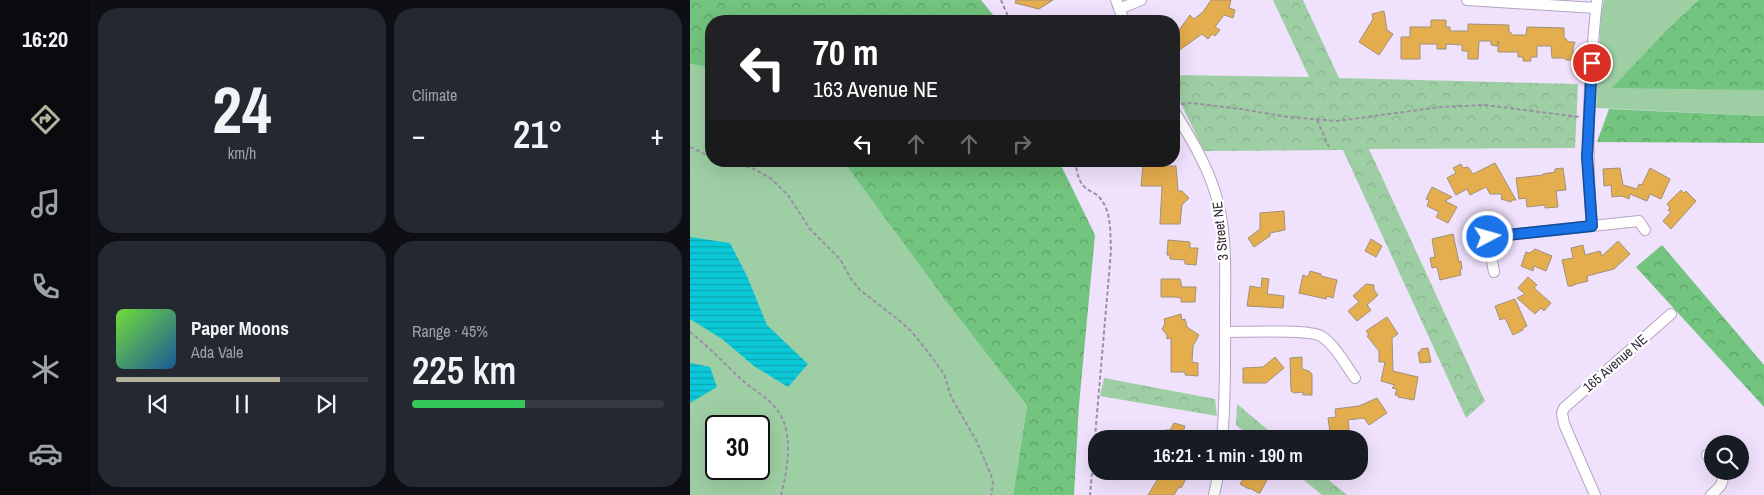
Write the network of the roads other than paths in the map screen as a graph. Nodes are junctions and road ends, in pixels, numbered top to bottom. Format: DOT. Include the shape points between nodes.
graph roads {
  1 [pos="1141,0"];
  2 [pos="1467,0"];
  3 [pos="1117,4"];
  4 [pos="1596,4"];
  5 [pos="1180,116"];
  6 [pos="1484,218"];
  7 [pos="1592,226"];
  8 [pos="1645,230"];
  9 [pos="1488,237"];
  10 [pos="1494,272"];
  11 [pos="1671,314"];
  12 [pos="1225,332"];
  13 [pos="1355,378"];
  14 [pos="1222,430"];
  15 [pos="1217,480"];
  16 [pos="1723,480"];
  17 [pos="1214,495"];
  18 [pos="1596,495"];
  19 [pos="1711,495"];
  1 -- 3 [label="street"];
  2 -- 4 [label="street"];
  4 -- 7 [label="street" via="1587,136"];
  5 -- 12 [label="street, 3 Street NE" via="1204,162 1218,201 1224,245"];
  6 -- 9 [label="street"];
  7 -- 8 [label="street" via="1639,221"];
  7 -- 9 [label="street"];
  9 -- 10 [label="street"];
  11 -- 18 [label="street, 165 Avenue NE" via="1567,404 1562,413"];
  12 -- 13 [label="street" via="1320,335 1333,347"];
  12 -- 14 [label="street, 3 Street NE"];
  15 -- 17 [label="street"];
  16 -- 19 [label="street"];
}
